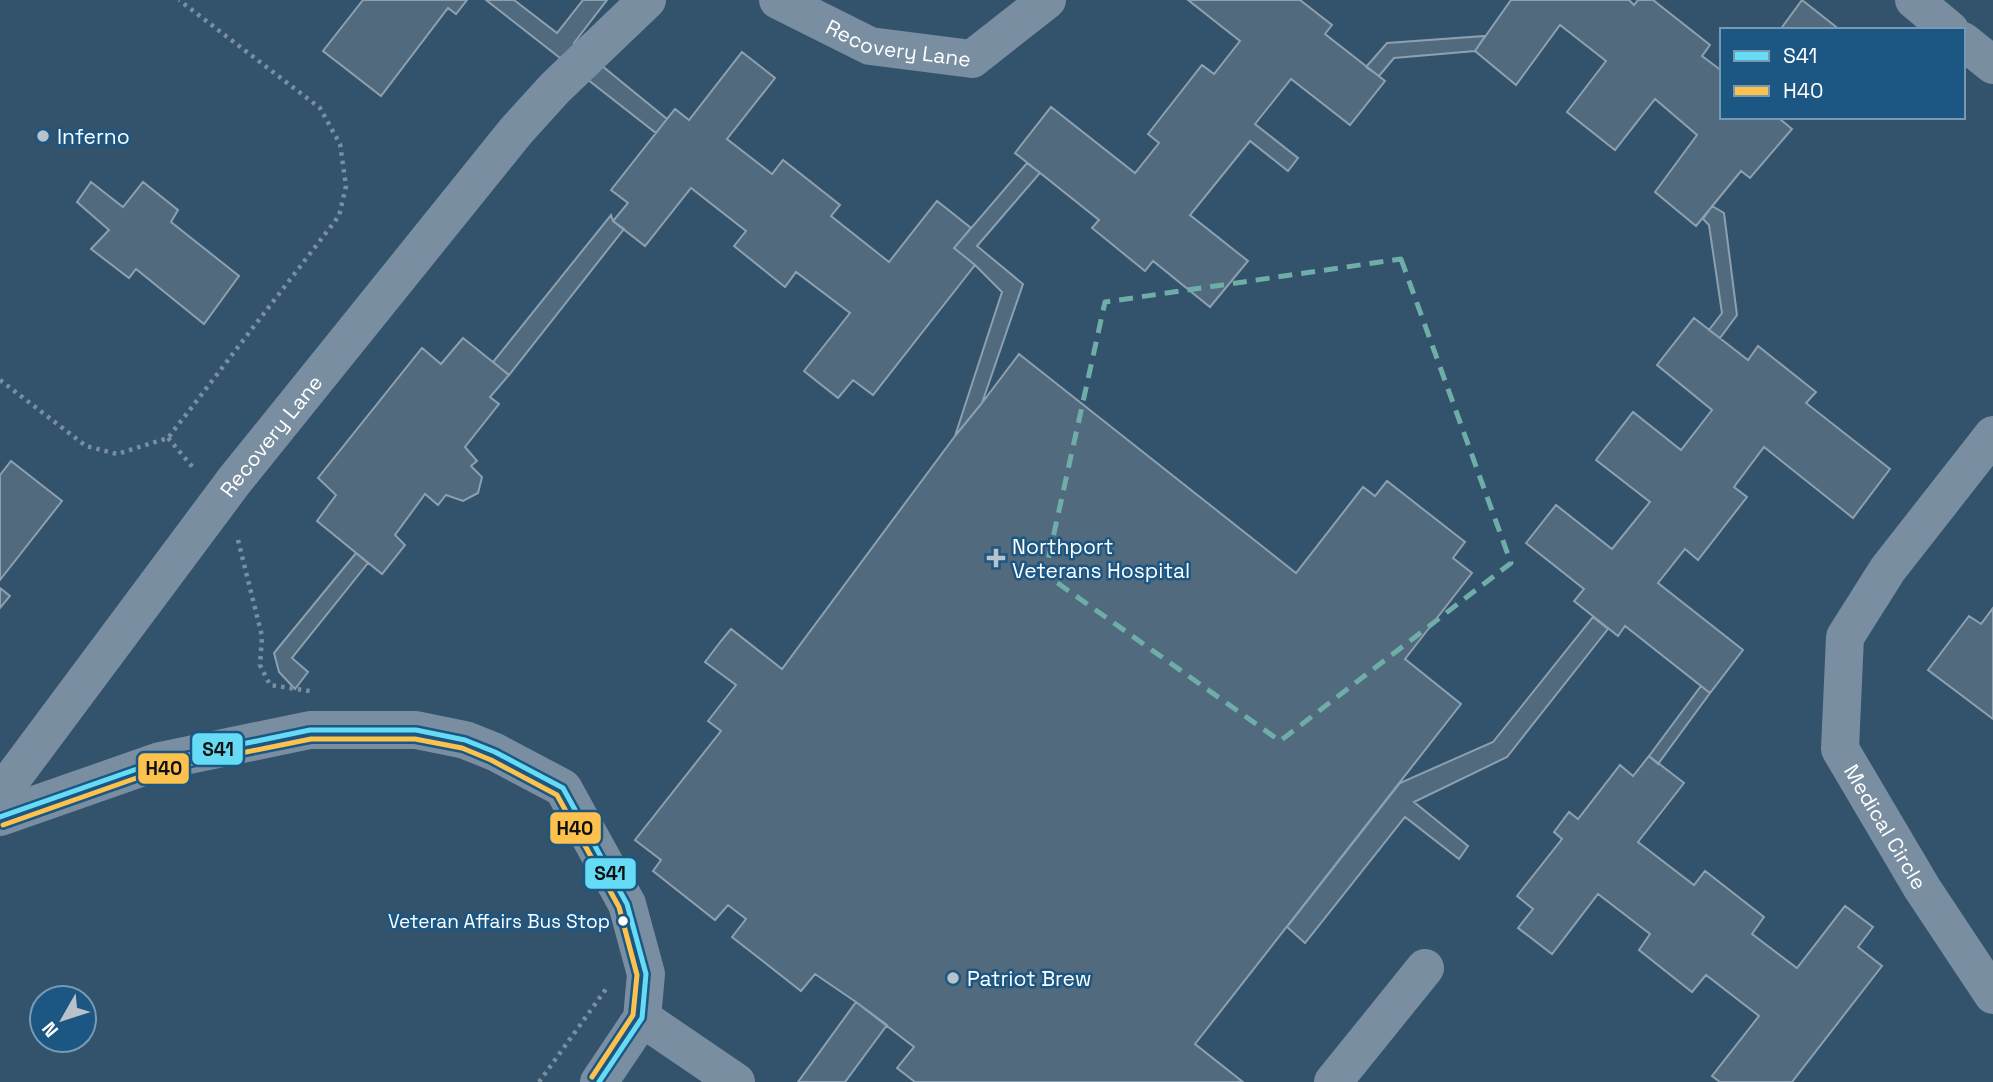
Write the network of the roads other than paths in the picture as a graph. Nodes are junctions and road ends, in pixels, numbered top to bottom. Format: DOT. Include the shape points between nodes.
graph roads {
  1 [pos="647,0"];
  2 [pos="778,0"];
  3 [pos="1047,0"];
  4 [pos="1914,0"];
  5 [pos="1948,28"];
  6 [pos="1965,43"];
  7 [pos="1993,65"];
  8 [pos="1993,435"];
  9 [pos="0,795"];
  10 [pos="0,817"];
  11 [pos="1425,968"];
  12 [pos="1993,995"];
  13 [pos="642,1018"];
  14 [pos="598,1082"];
  15 [pos="736,1082"];
  16 [pos="1333,1082"];
  1 -- 9 [label="lane, Recovery Lane" via="516,131 218,503"];
  2 -- 3 [label="lane, Recovery Lane" via="870,46 972,59"];
  4 -- 5 [label="lane"];
  6 -- 7 [label="lane"];
  8 -- 12 [label="lane, Medical Circle" via="1888,569 1845,637 1840,749 1922,888"];
  10 -- 13 [label="lane" via="160,761 310,730 416,730 465,740 563,788 627,904 646,974"];
  11 -- 16 [label="lane"];
  13 -- 14 [label="lane"];
  13 -- 15 [label="lane"];
}
